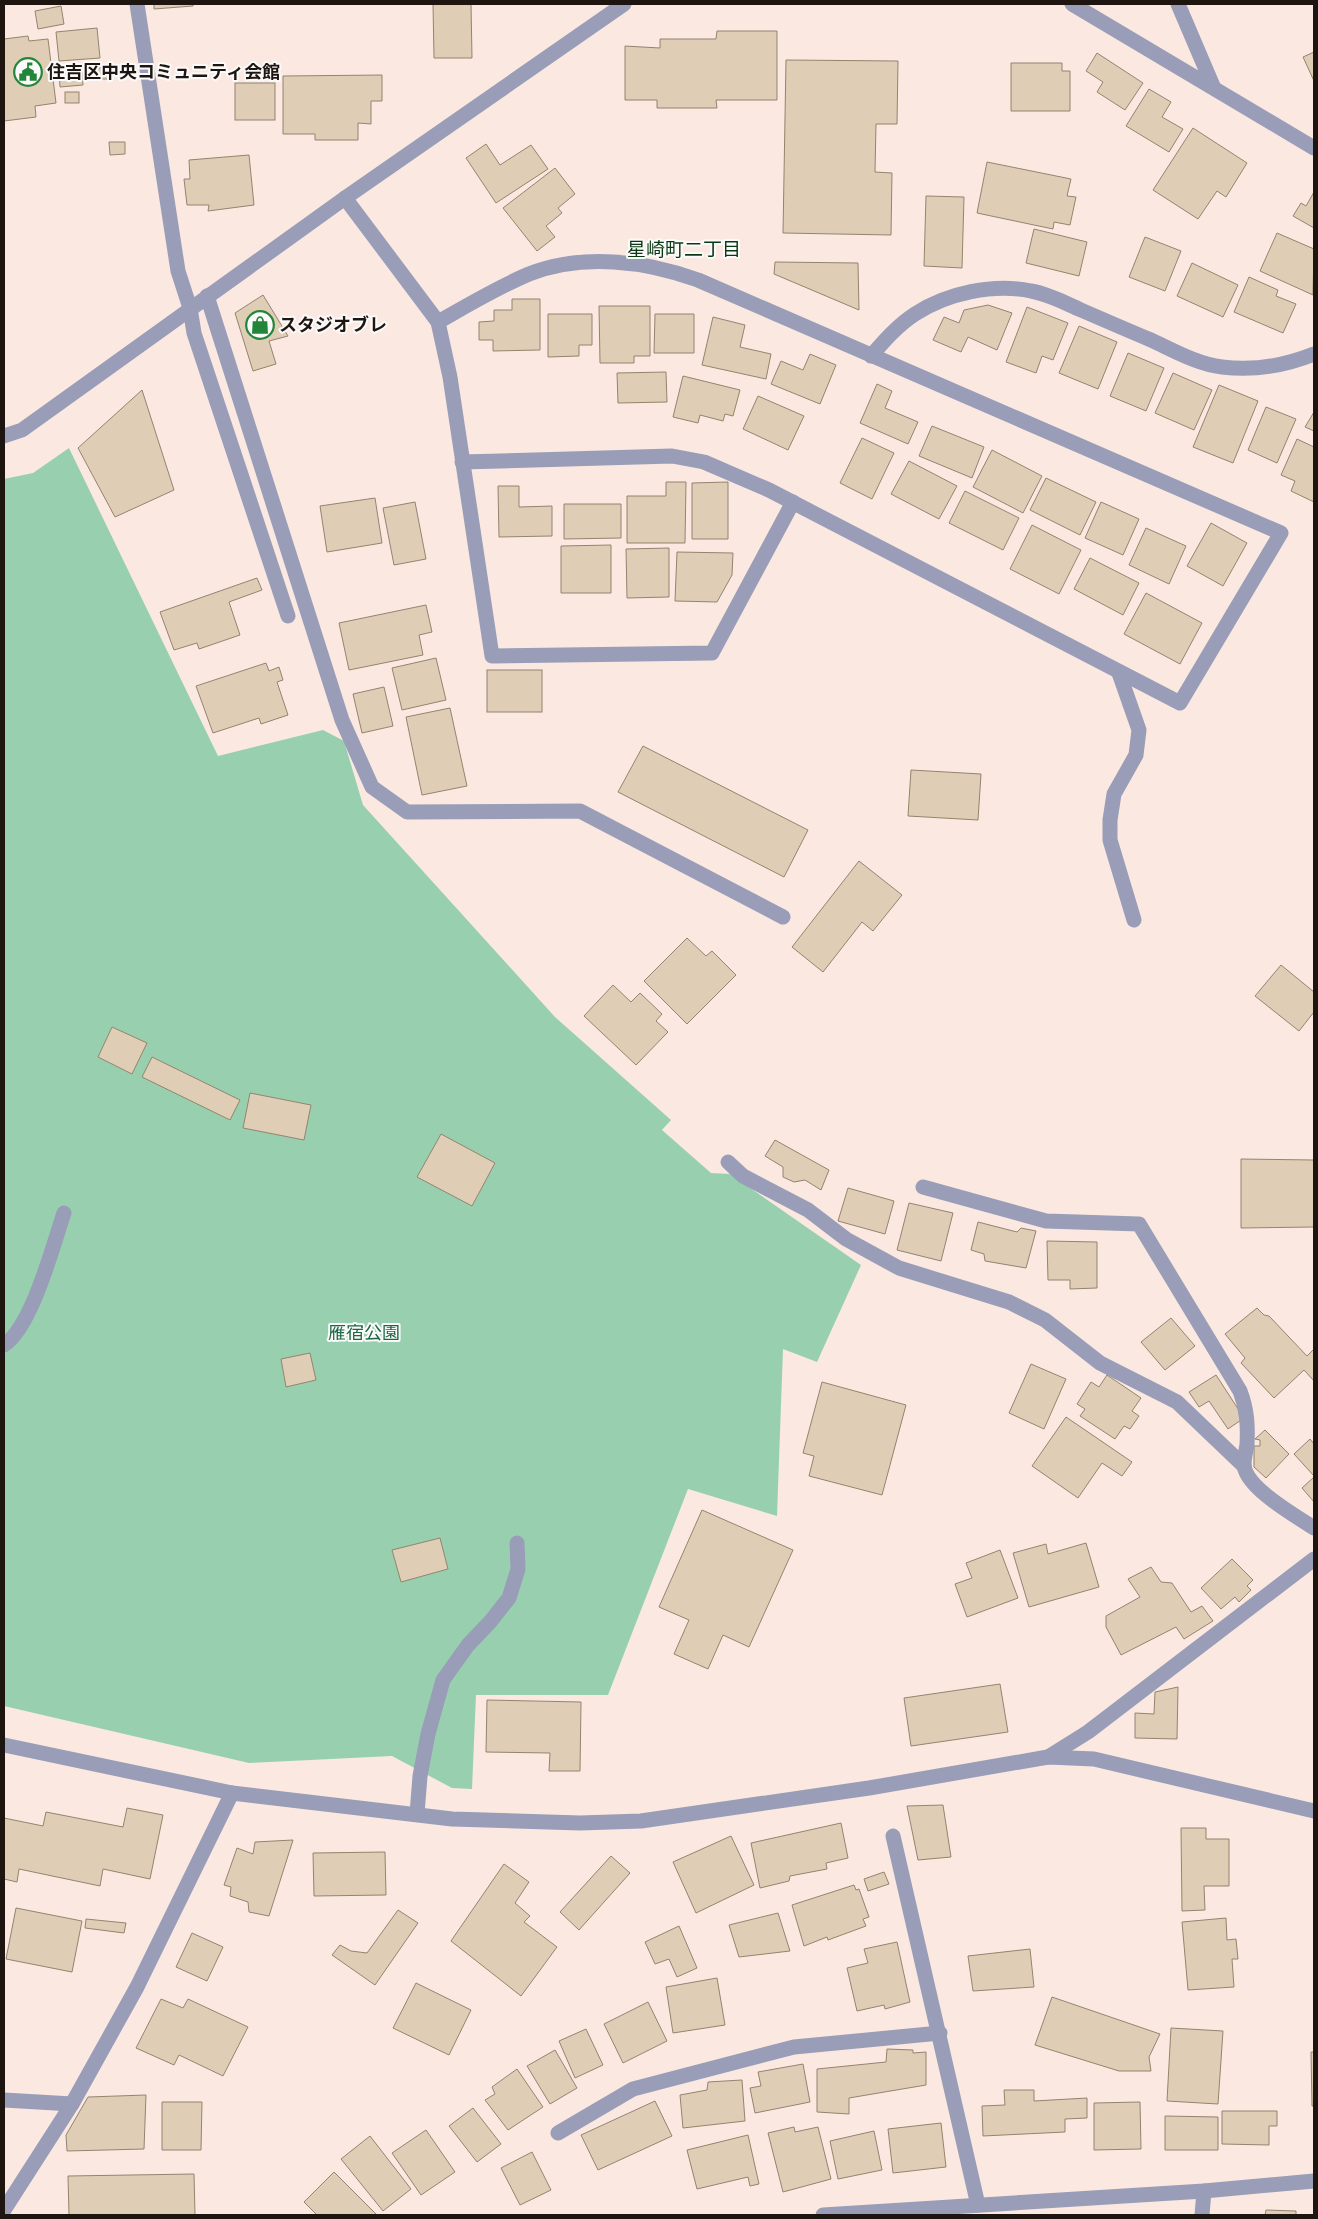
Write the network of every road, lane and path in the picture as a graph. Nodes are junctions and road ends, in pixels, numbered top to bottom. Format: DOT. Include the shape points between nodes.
graph roads {
  1 [pos="137,4"];
  2 [pos="1072,4"];
  3 [pos="1178,4"];
  4 [pos="618,6"];
  5 [pos="1213,86"];
  6 [pos="1314,148"];
  7 [pos="345,198"];
  8 [pos="207,296"];
  9 [pos="190,308"];
  10 [pos="438,322"];
  11 [pos="1314,354"];
  12 [pos="871,356"];
  13 [pos="4,436"];
  14 [pos="462,462"];
  15 [pos="793,502"];
  16 [pos="288,616"];
  17 [pos="1119,673"];
  18 [pos="783,917"];
  19 [pos="1134,920"];
  20 [pos="728,1162"];
  21 [pos="923,1187"];
  22 [pos="64,1213"];
  23 [pos="4,1345"];
  24 [pos="1244,1466"];
  25 [pos="1314,1528"];
  26 [pos="518,1543"];
  27 [pos="1314,1559"];
  28 [pos="4,1745"];
  29 [pos="1048,1757"];
  30 [pos="232,1793"];
  31 [pos="1314,1811"];
  32 [pos="417,1814"];
  33 [pos="893,1836"];
  34 [pos="940,2033"];
  35 [pos="4,2100"];
  36 [pos="72,2104"];
  37 [pos="558,2133"];
  38 [pos="1314,2181"];
  39 [pos="1204,2191"];
  40 [pos="978,2205"];
  41 [pos="4,2210"];
  42 [pos="823,2215"];
  43 [pos="1202,2215"];
  1 -- 9 [label="street" via="178,271"];
  2 -- 5 [label="street"];
  3 -- 5 [label="street"];
  4 -- 7 [label="street"];
  5 -- 6 [label="street"];
  7 -- 8 [label="street"];
  7 -- 10 [label="street"];
  8 -- 9 [label="street"];
  8 -- 18 [label="street" via="342,720 372,788 407,812 580,811"];
  9 -- 13 [label="street" via="22,430"];
  9 -- 16 [label="street" via="194,333"];
  10 -- 12 [label="street" via="530,274 564,264 636,263 698,280"];
  10 -- 14 [label="street" via="450,377"];
  11 -- 12 [label="street" via="1292,363 1256,368 1220,366 1191,358 1057,299 1031,291 1001,288 941,300 893,331"];
  12 -- 17 [label="street" via="1280,533 1180,703"];
  14 -- 15 [label="street" via="672,456 704,462"];
  14 -- 15 [label="street" via="492,656 712,653"];
  15 -- 17 [label="street"];
  17 -- 19 [label="street" via="1139,730 1136,755 1114,794 1110,840"];
  20 -- 24 [label="street" via="743,1176 808,1210 846,1239 899,1268 1009,1302 1045,1320 1100,1363 1177,1402"];
  21 -- 24 [label="street" via="1046,1220 1139,1224 1240,1391 1246,1408"];
  22 -- 23 [label="street" via="33,1301 22,1324"];
  24 -- 25 [label="street" via="1251,1481"];
  26 -- 32 [label="street" via="518,1569 510,1598 468,1645 443,1680 428,1734"];
  27 -- 29 [label="street" via="1088,1732"];
  28 -- 30 [label="street"];
  29 -- 31 [label="street" via="1094,1759"];
  29 -- 32 [label="street" via="869,1788 641,1821 580,1823 452,1819"];
  30 -- 32 [label="street"];
  30 -- 36 [label="street" via="137,1987"];
  33 -- 34 [label="street"];
  34 -- 37 [label="street" via="794,2047 633,2089"];
  34 -- 40 [label="street"];
  35 -- 36 [label="street"];
  36 -- 41 [label="street"];
  38 -- 39 [label="street"];
  39 -- 40 [label="street"];
  39 -- 43 [label="street"];
  40 -- 42 [label="street"];
}
